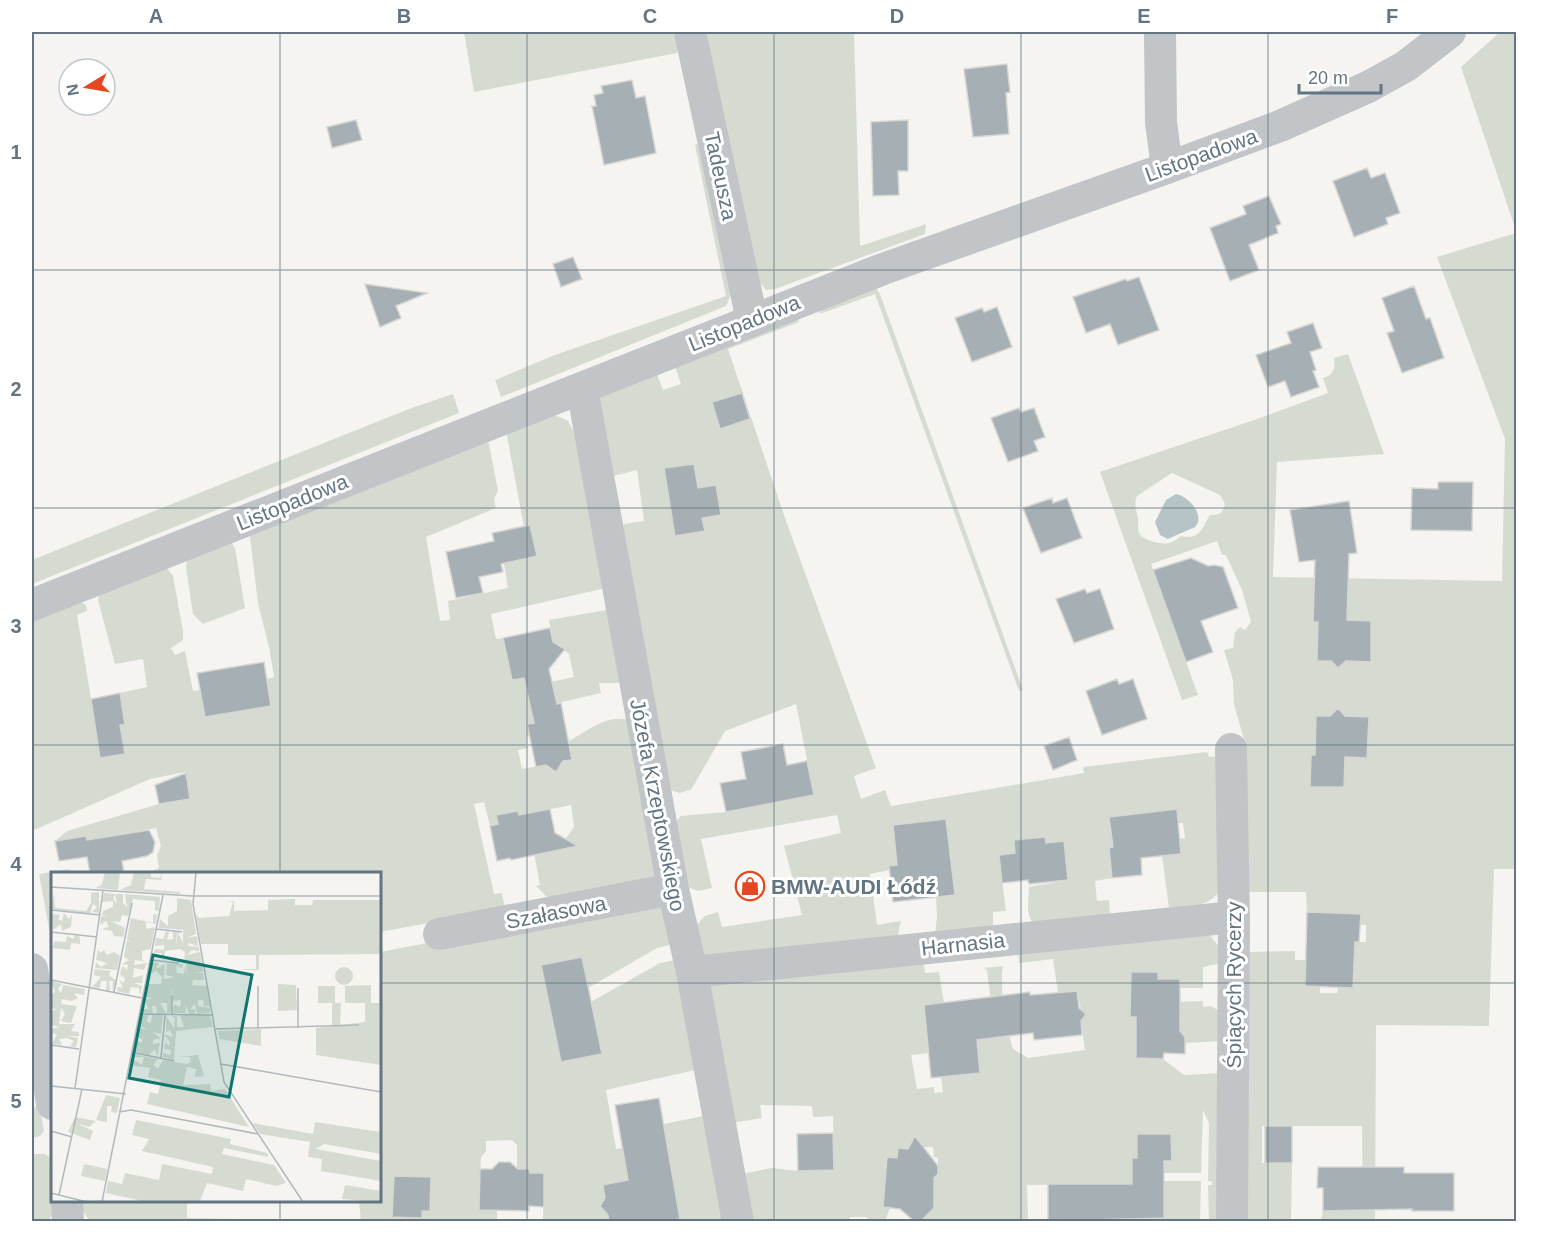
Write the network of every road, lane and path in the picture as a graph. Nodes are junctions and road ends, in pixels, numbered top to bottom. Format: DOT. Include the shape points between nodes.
graph roads {
  1 [pos="690,32"];
  2 [pos="1160,32"];
  3 [pos="1450,32"];
  4 [pos="1167,168"];
  5 [pos="752,320"];
  6 [pos="582,388"];
  7 [pos="32,605"];
  8 [pos="1231,749"];
  9 [pos="673,890"];
  10 [pos="1234,917"];
  11 [pos="439,934"];
  12 [pos="32,969"];
  13 [pos="692,972"];
  14 [pos="51,1097"];
  15 [pos="66,1202"];
  16 [pos="68,1221"];
  17 [pos="738,1221"];
  18 [pos="1232,1221"];
  1 -- 5 [label="street, Tadeusza"];
  2 -- 4 [label="street" via="1161,122"];
  3 -- 4 [label="street, Listopadowa" via="1406,66 1368,87 1280,126"];
  4 -- 5 [label="street, Listopadowa" via="883,268"];
  5 -- 6 [label="street, Listopadowa"];
  6 -- 7 [label="street, Listopadowa"];
  6 -- 9 [label="street, Józefa Krzeptowskiego"];
  8 -- 10 [label="street, Śpiących Rycerzy"];
  9 -- 11 [label="street, Szałasowa"];
  9 -- 13 [label="street, Józefa Krzeptowskiego"];
  10 -- 13 [label="street, Harnasia"];
  10 -- 18 [label="street, Śpiących Rycerzy"];
  12 -- 14 [label="street"];
  13 -- 17 [label="street, Józefa Krzeptowskiego"];
  15 -- 16 [label="street"];
}
